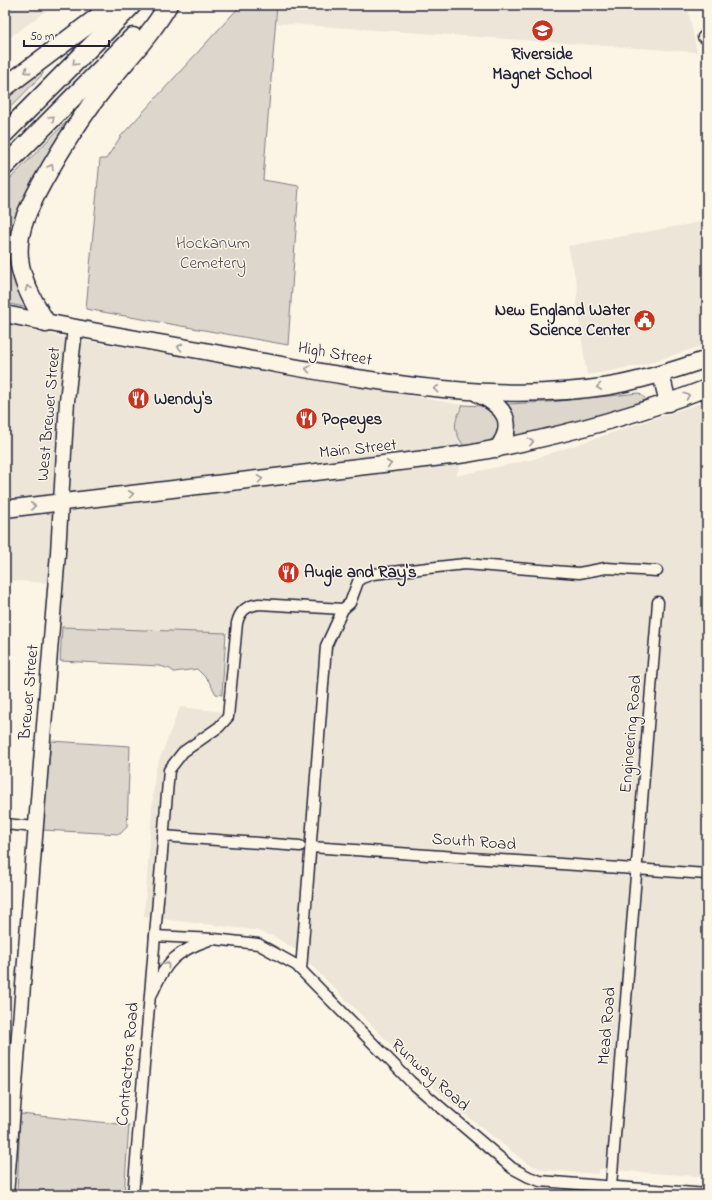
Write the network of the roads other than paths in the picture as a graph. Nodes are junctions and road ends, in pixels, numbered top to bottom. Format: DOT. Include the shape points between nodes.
graph roads {
  1 [pos="114,5"];
  2 [pos="132,5"];
  3 [pos="164,5"];
  4 [pos="168,5"];
  5 [pos="5,87"];
  6 [pos="5,133"];
  7 [pos="5,166"];
  8 [pos="5,314"];
  9 [pos="46,322"];
  10 [pos="75,328"];
  11 [pos="707,359"];
  12 [pos="661,374"];
  13 [pos="707,388"];
  14 [pos="475,392"];
  15 [pos="668,403"];
  16 [pos="497,449"];
  17 [pos="60,503"];
  18 [pos="5,509"];
  19 [pos="657,571"];
  20 [pos="658,602"];
  21 [pos="343,609"];
  22 [pos="5,824"];
  23 [pos="35,827"];
  24 [pos="163,836"];
  25 [pos="300,846"];
  26 [pos="310,847"];
  27 [pos="636,869"];
  28 [pos="707,874"];
  29 [pos="155,936"];
  30 [pos="214,939"];
  31 [pos="301,970"];
  32 [pos="149,999"];
  33 [pos="8,1119"];
  34 [pos="610,1186"];
  35 [pos="707,1194"];
  36 [pos="6,1195"];
  37 [pos="133,1195"];
  1 -- 5 [label="highway, one-way"];
  2 -- 6 [label="highway, one-way"];
  7 -- 3 [label="highway, one-way"];
  9 -- 4 [label="highway, one-way" via="30,292 19,262 20,238 27,212 49,170 83,116 154,28"];
  8 -- 9 [label="main road, High Street"];
  9 -- 10 [label="main road, High Street"];
  14 -- 10 [label="main road, High Street, one-way" via="385,382"];
  10 -- 17 [label="main road, West Brewer Street"];
  11 -- 12 [label="main road"];
  12 -- 14 [label="main road, High Street, one-way" via="617,384 567,391"];
  12 -- 15 [label="main road"];
  15 -- 13 [label="main road, Main Street, one-way"];
  14 -- 16 [label="main road" via="497,404 505,415 506,431"];
  16 -- 15 [label="main road, Main Street, one-way" via="593,427"];
  17 -- 16 [label="main road, Main Street, one-way" via="415,462"];
  18 -- 17 [label="main road, Main Street, one-way"];
  17 -- 23 [label="main road, Brewer Street"];
  19 -- 21 [label="street" via="606,568 579,574 465,564 418,568 373,574 359,579 350,603"];
  20 -- 27 [label="street, Engineering Road"];
  21 -- 24 [label="street, Contractors Road" via="259,604 246,607 239,615 228,717 219,727 183,752 169,770"];
  21 -- 26 [label="street" via="326,646"];
  22 -- 23 [label="street"];
  23 -- 33 [label="main road, Brewer Street"];
  24 -- 25 [label="street"];
  24 -- 29 [label="street, Contractors Road"];
  26 -- 27 [label="street, South Road"];
  26 -- 31 [label="street"];
  27 -- 28 [label="street, South Road"];
  27 -- 34 [label="street, Mead Road"];
  29 -- 30 [label="street, Runway Road"];
  29 -- 32 [label="street, Contractors Road"];
  30 -- 31 [label="street, Runway Road" via="258,944"];
  32 -- 30 [label="street, one-way" via="163,970 173,958 183,951"];
  31 -- 34 [label="street, Runway Road" via="411,1082 512,1168 540,1180"];
  32 -- 37 [label="street, Contractors Road"];
  33 -- 36 [label="main road, Brewer Street"];
  34 -- 35 [label="street, Runway Road"];
}
